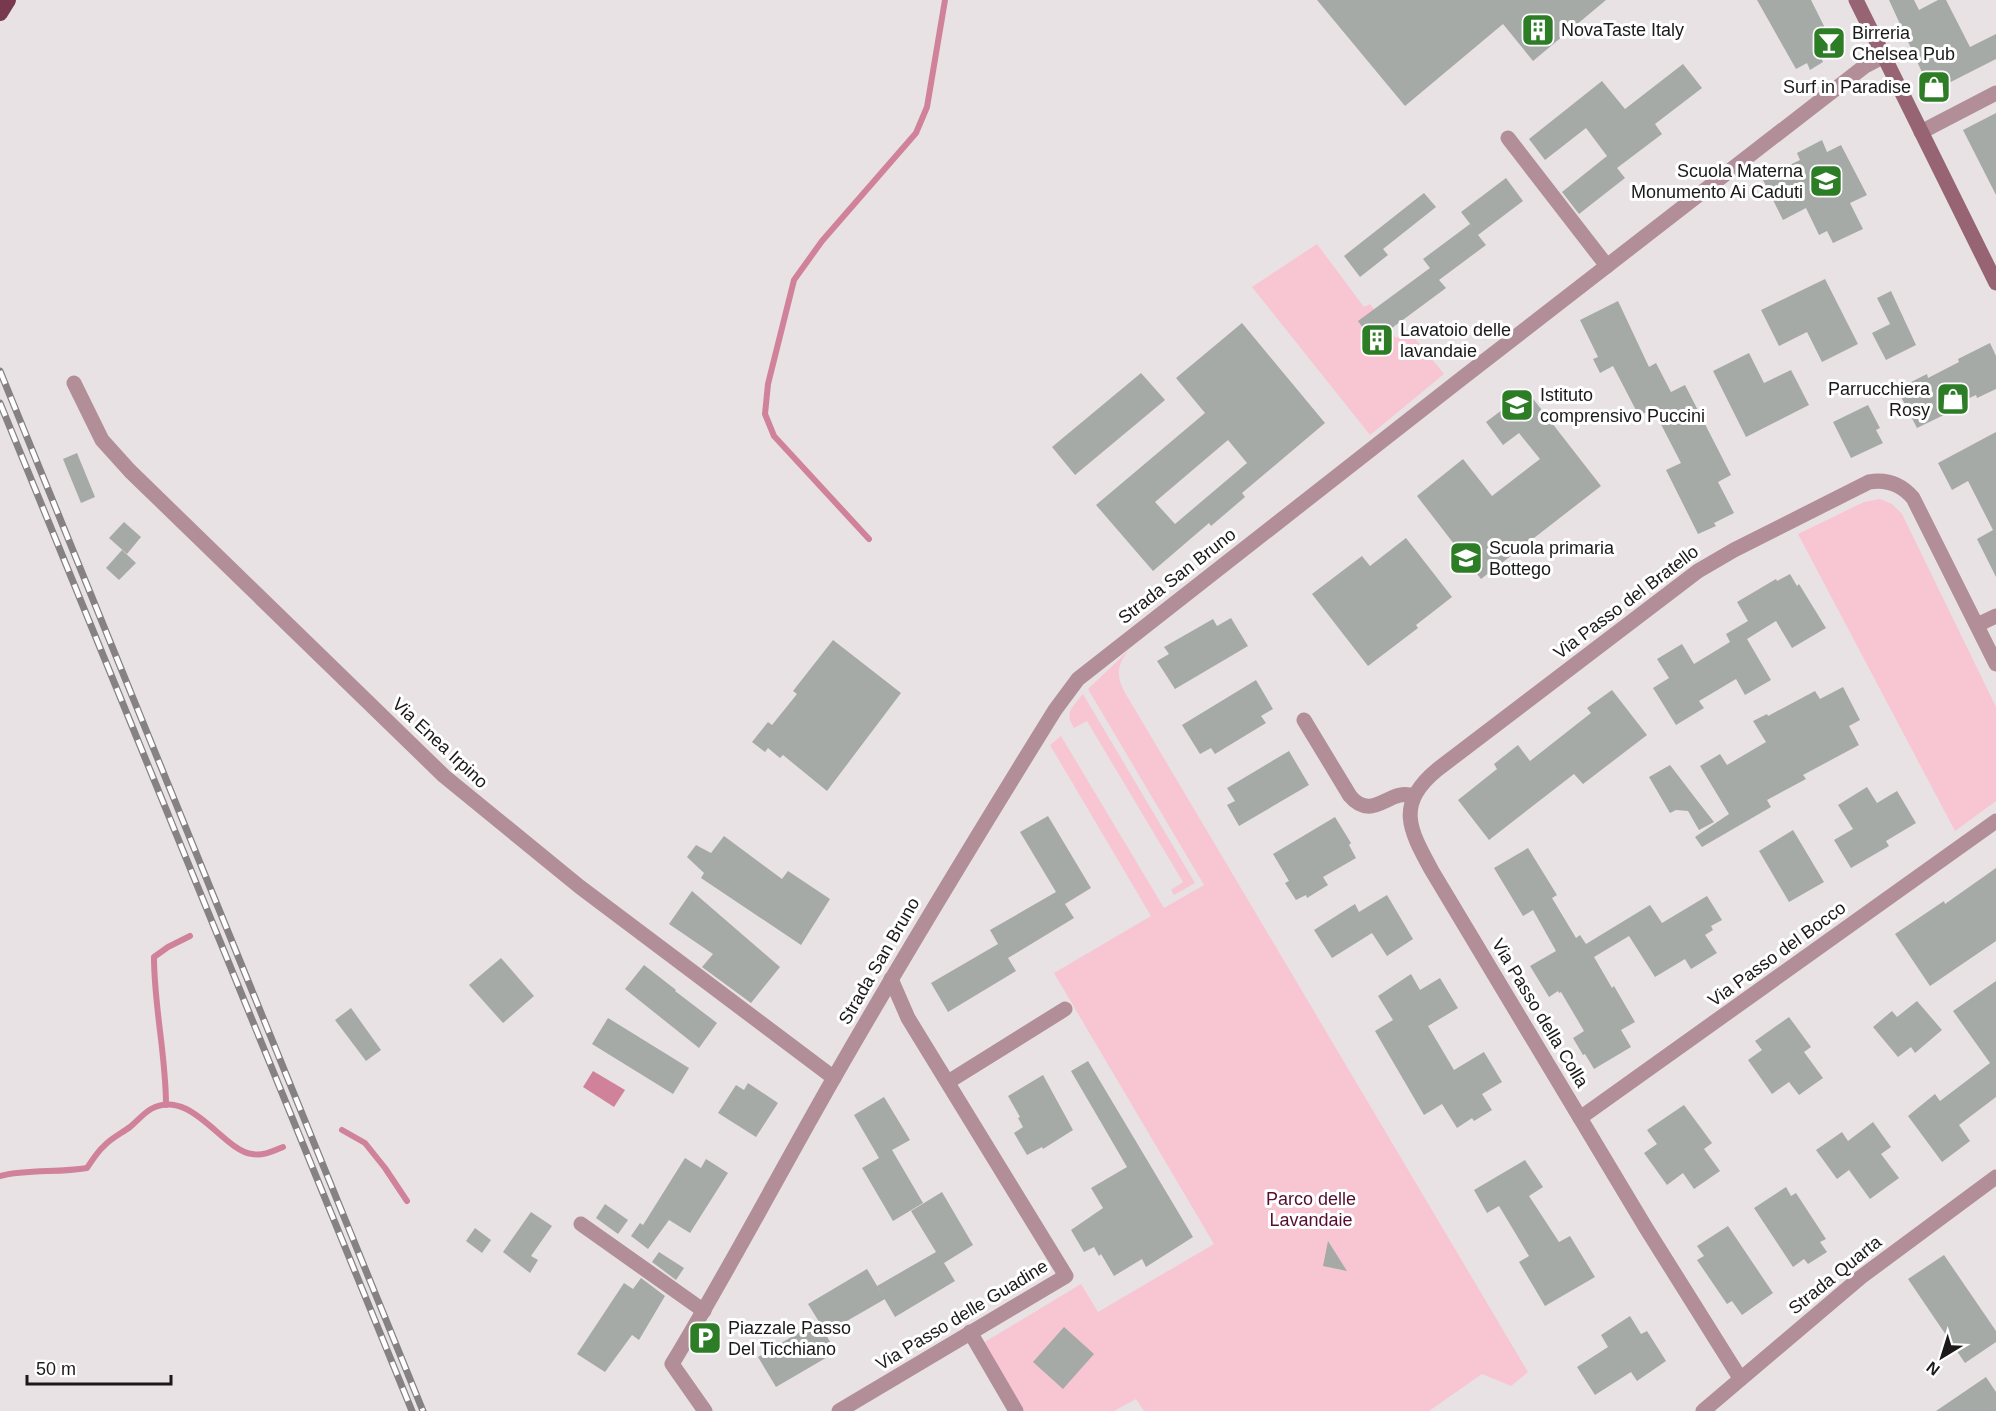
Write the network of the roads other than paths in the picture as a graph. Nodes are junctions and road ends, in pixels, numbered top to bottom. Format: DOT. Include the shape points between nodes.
graph roads {
  1 [pos="8,0"];
  2 [pos="1856,0"];
  3 [pos="0,14"];
  4 [pos="1884,56"];
  5 [pos="1996,93"];
  6 [pos="1921,132"];
  7 [pos="1508,138"];
  8 [pos="1607,266"];
  9 [pos="1996,283"];
  10 [pos="74,383"];
  11 [pos="1996,616"];
  12 [pos="1977,625"];
  13 [pos="1996,664"];
  14 [pos="1304,720"];
  15 [pos="1413,796"];
  16 [pos="1996,821"];
  17 [pos="891,979"];
  18 [pos="1065,1009"];
  19 [pos="834,1078"];
  20 [pos="948,1082"];
  21 [pos="1580,1118"];
  22 [pos="1996,1177"];
  23 [pos="581,1224"];
  24 [pos="704,1311"];
  25 [pos="970,1332"];
  26 [pos="1740,1378"];
  27 [pos="705,1411"];
  28 [pos="839,1411"];
  29 [pos="1016,1411"];
  30 [pos="1703,1411"];
  1 -- 3 [label="highway"];
  2 -- 4 [label="main road"];
  4 -- 6 [label="main road"];
  4 -- 8 [label="street, Strada San Bruno" via="1864,66"];
  5 -- 6 [label="street"];
  6 -- 9 [label="main road"];
  7 -- 8 [label="street"];
  8 -- 17 [label="street, Strada San Bruno" via="1078,680 1055,710"];
  10 -- 19 [label="street, Via Enea Irpino" via="102,440 130,471 444,776 580,887"];
  11 -- 12 [label="street"];
  12 -- 13 [label="street"];
  12 -- 15 [label="street, Via Passo del Bratello" via="1917,504 1903,488 1875,481 1856,487 1698,571 1438,769"];
  14 -- 15 [label="street" via="1357,803 1373,806 1401,795"];
  15 -- 21 [label="street, Via Passo della Colla" via="1410,820 1418,845"];
  16 -- 21 [label="street, Via Passo del Bocco"];
  17 -- 19 [label="street, Strada San Bruno"];
  17 -- 20 [label="street, Via Passo delle Guadine" via="908,1018"];
  18 -- 20 [label="street"];
  19 -- 24 [label="street, Strada San Bruno"];
  20 -- 25 [label="street, Via Passo delle Guadine" via="1066,1276"];
  21 -- 26 [label="street, Via Passo della Colla"];
  22 -- 26 [label="street, Strada Quarta" via="1861,1277"];
  23 -- 24 [label="street"];
  24 -- 27 [label="street, Strada San Bruno" via="672,1364"];
  25 -- 28 [label="street, Via Passo delle Guadine"];
  25 -- 29 [label="street"];
  26 -- 30 [label="street, Strada Quarta"];
}
